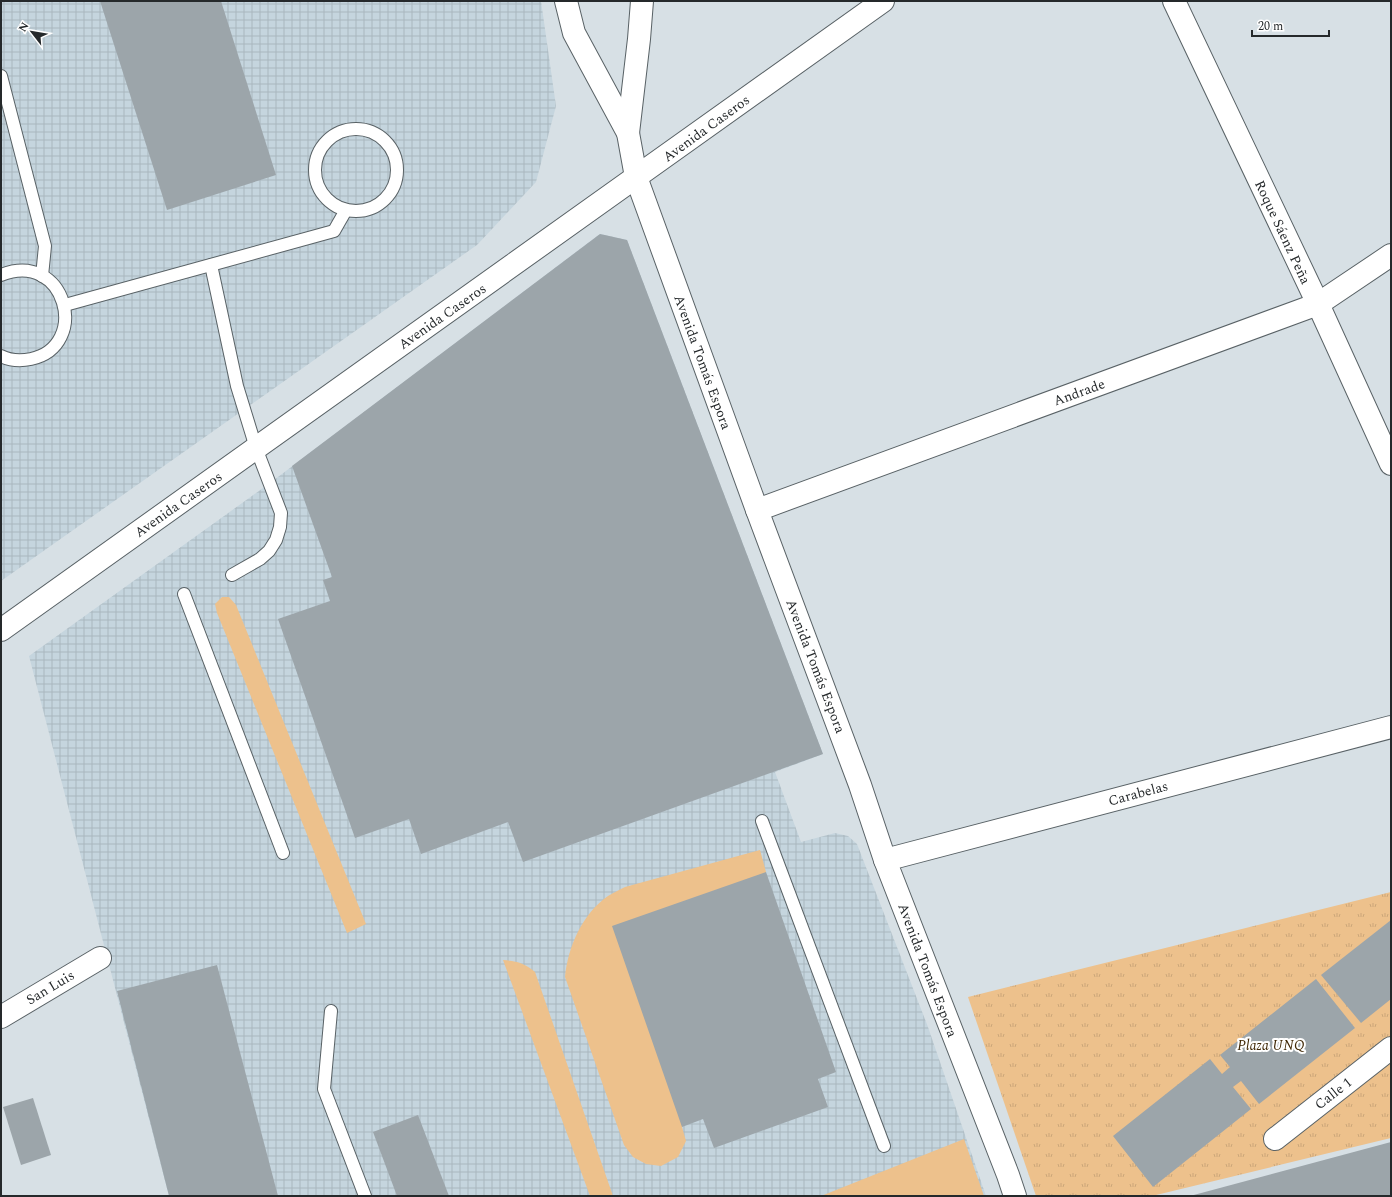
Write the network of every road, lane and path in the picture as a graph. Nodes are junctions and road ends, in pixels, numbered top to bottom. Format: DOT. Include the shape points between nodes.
graph roads {
  1 [pos="566,1"];
  2 [pos="642,1"];
  3 [pos="883,1"];
  4 [pos="1174,1"];
  5 [pos="1,76"];
  6 [pos="628,133"];
  7 [pos="636,177"];
  8 [pos="346,210"];
  9 [pos="1391,255"];
  10 [pos="211,265"];
  11 [pos="1,275"];
  12 [pos="42,276"];
  13 [pos="1318,304"];
  14 [pos="65,306"];
  15 [pos="1,356"];
  16 [pos="256,448"];
  17 [pos="1391,464"];
  18 [pos="757,510"];
  19 [pos="232,575"];
  20 [pos="184,594"];
  21 [pos="1,630"];
  22 [pos="1391,727"];
  23 [pos="762,821"];
  24 [pos="283,852"];
  25 [pos="885,860"];
  26 [pos="100,958"];
  27 [pos="331,1011"];
  28 [pos="1,1017"];
  29 [pos="1391,1048"];
  30 [pos="1275,1139"];
  31 [pos="884,1146"];
  32 [pos="365,1196"];
  33 [pos="1015,1196"];
  1 -- 6 [label="street, Avenida Tomás Espora" via="574,33"];
  2 -- 6 [label="street, Avenida Tomás Espora"];
  3 -- 7 [label="street, Avenida Caseros"];
  4 -- 13 [label="street, Roque Sáenz Peña"];
  5 -- 12 [label="lane" via="45,246"];
  6 -- 7 [label="street, Avenida Tomás Espora"];
  7 -- 16 [label="street, Avenida Caseros"];
  7 -- 18 [label="street, Avenida Tomás Espora"];
  8 -- 8 [label="lane" via="372,208 384,200 392,190 397,177 397,163 393,150 385,140 360,129 334,135 324,144 318,156 317,183 333,204"];
  8 -- 10 [label="lane" via="334,232"];
  9 -- 13 [label="street, Andrade"];
  10 -- 14 [label="lane"];
  10 -- 16 [label="lane" via="237,386"];
  11 -- 12 [label="lane" via="24,270"];
  12 -- 14 [label="lane" via="60,292"];
  13 -- 17 [label="street, Roque Sáenz Peña"];
  13 -- 18 [label="street, Andrade"];
  14 -- 15 [label="lane" via="61,336 51,349 38,357 22,361"];
  16 -- 19 [label="lane" via="281,513 280,526 269,551"];
  16 -- 21 [label="street, Avenida Caseros"];
  18 -- 25 [label="street, Avenida Tomás Espora" via="860,785"];
  20 -- 24 [label="lane"];
  22 -- 25 [label="street, Carabelas"];
  23 -- 31 [label="lane"];
  25 -- 33 [label="street, Avenida Tomás Espora"];
  26 -- 28 [label="street, San Luis"];
  27 -- 32 [label="lane" via="324,1088"];
  29 -- 30 [label="street, Calle 1"];
}
